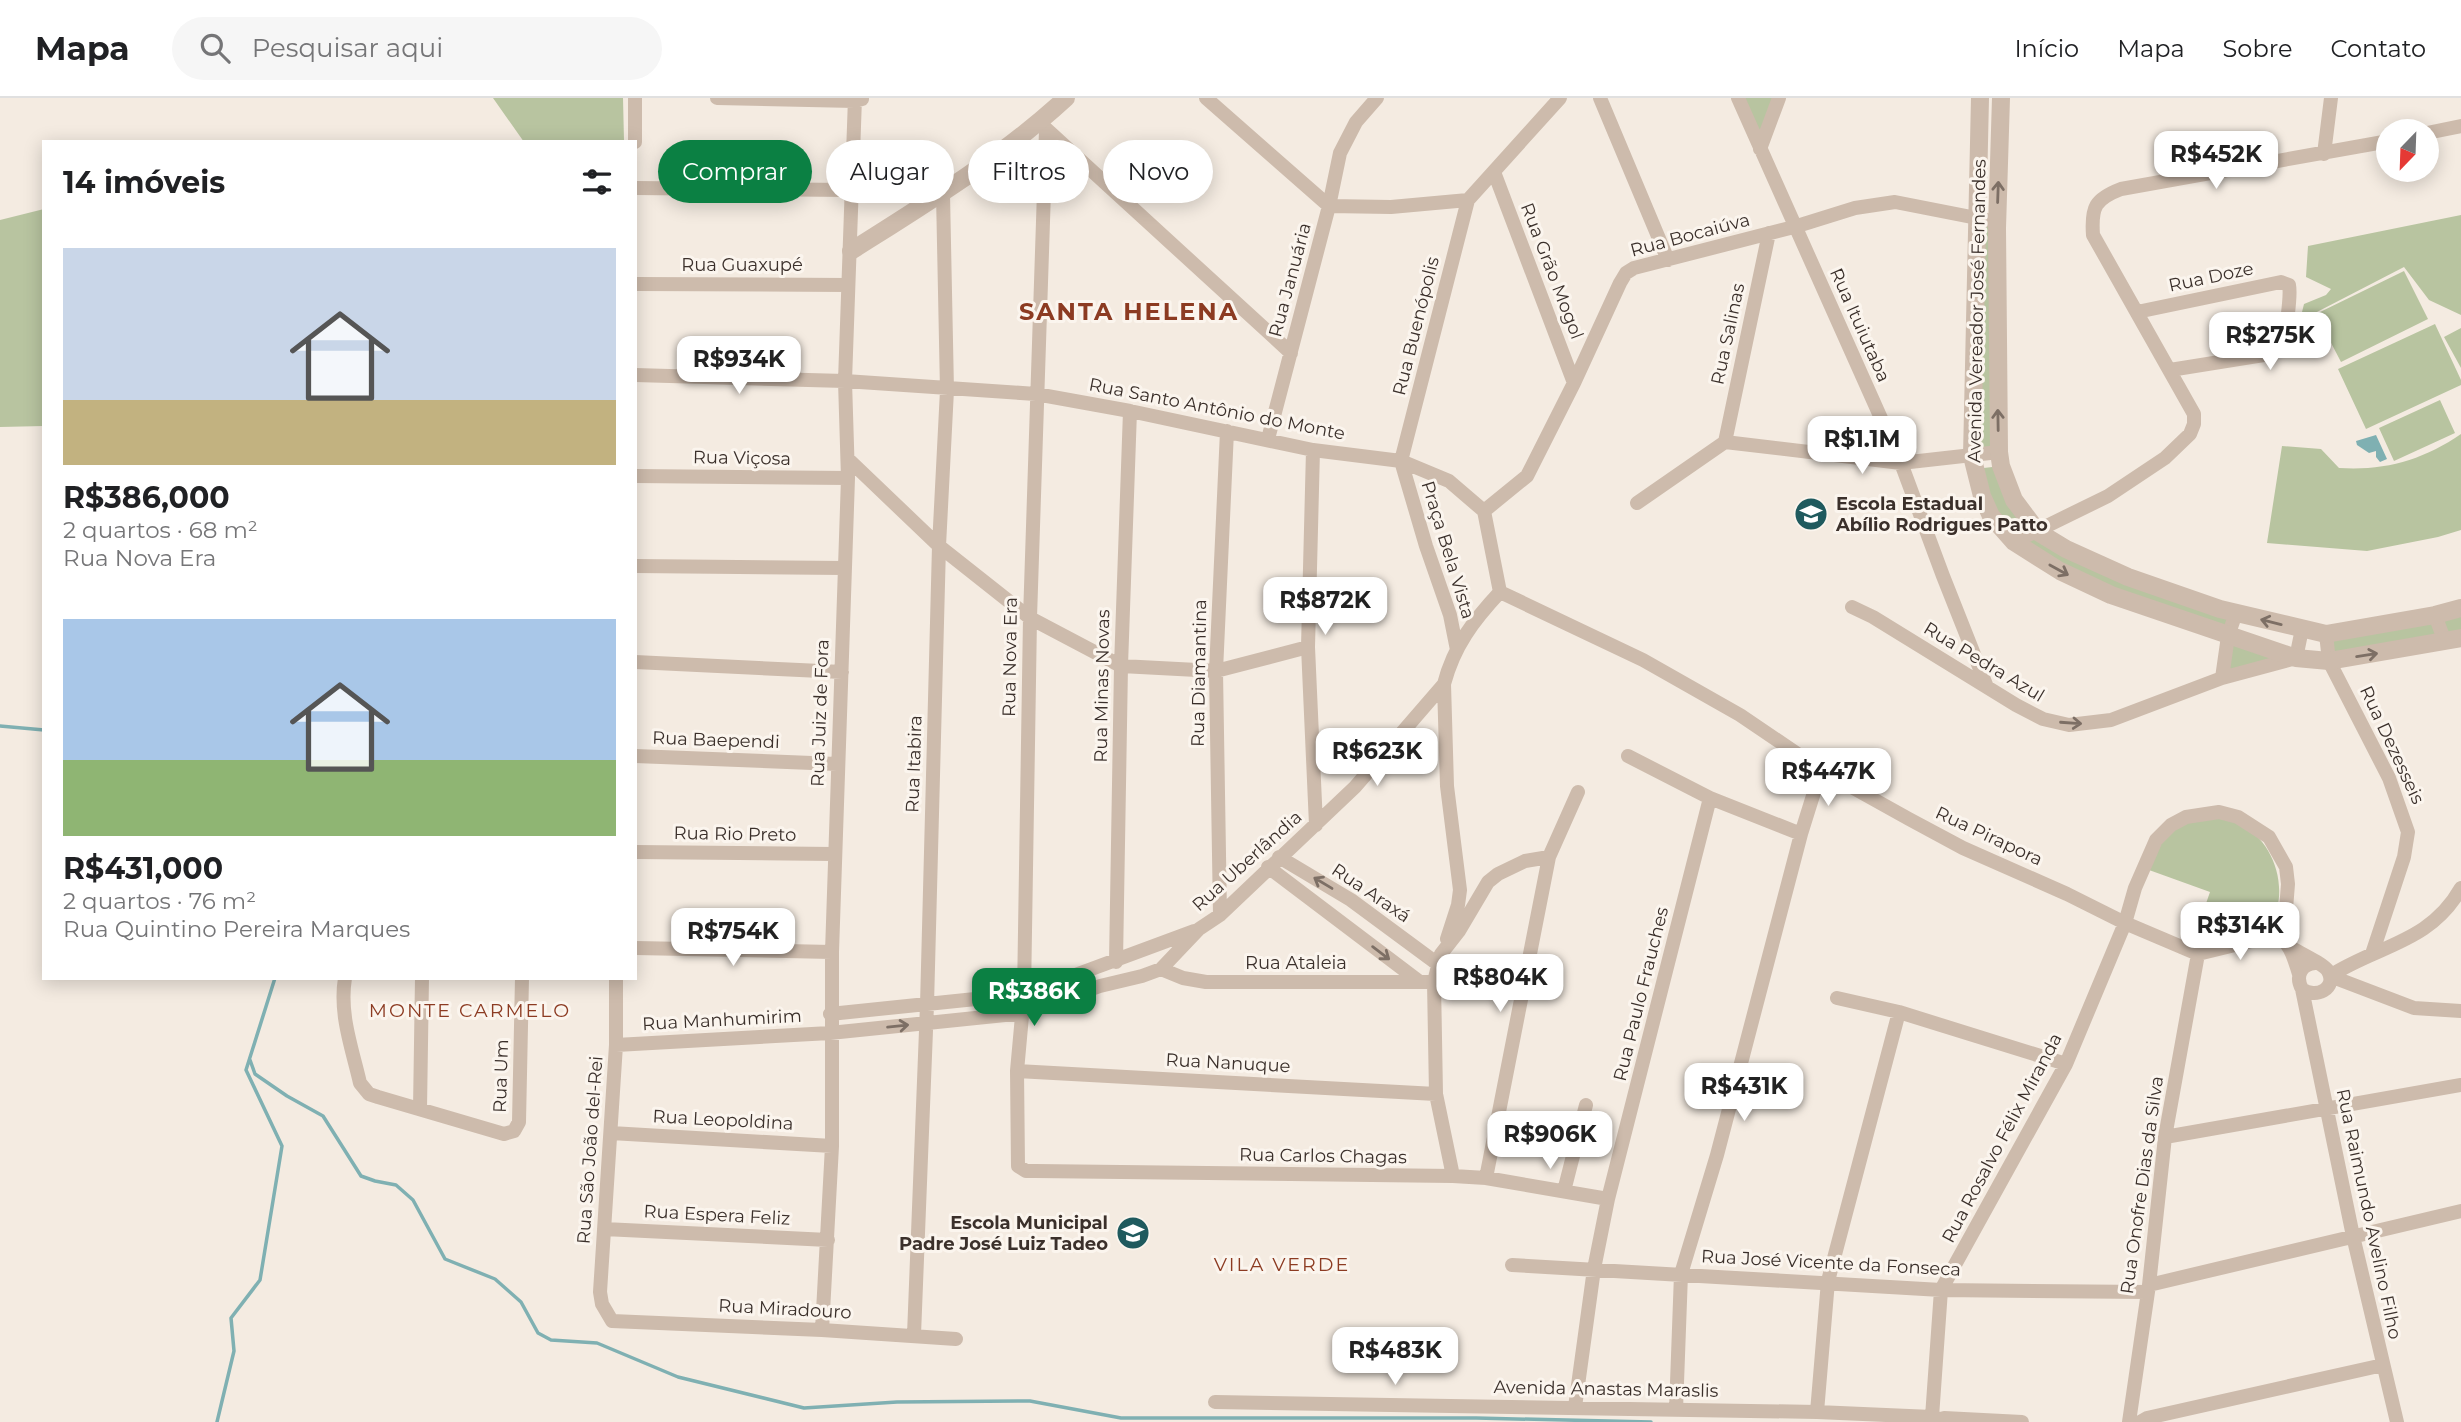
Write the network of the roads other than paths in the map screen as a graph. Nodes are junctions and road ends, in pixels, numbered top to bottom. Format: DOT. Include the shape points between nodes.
graph roads {
  1 [pos="635,98"];
  2 [pos="717,98"];
  3 [pos="1066,98"];
  4 [pos="1206,98"];
  5 [pos="1377,98"];
  6 [pos="1560,98"];
  7 [pos="1601,98"];
  8 [pos="1738,98"];
  9 [pos="1779,98"];
  10 [pos="1980,98"];
  11 [pos="2001,98"];
  12 [pos="2331,98"];
  13 [pos="858,99"];
  14 [pos="1043,126"];
  15 [pos="2461,127"];
  16 [pos="2440,131"];
  17 [pos="635,140"];
  18 [pos="855,140"];
  19 [pos="2376,144"];
  20 [pos="1760,149"];
  21 [pos="2324,154"];
  22 [pos="1494,172"];
  23 [pos="954,187"];
  24 [pos="637,188"];
  25 [pos="826,190"];
  26 [pos="1468,200"];
  27 [pos="851,203"];
  28 [pos="928,203"];
  29 [pos="943,203"];
  30 [pos="1329,206"];
  31 [pos="1978,219"];
  32 [pos="1997,222"];
  33 [pos="1794,227"];
  34 [pos="1769,233"];
  35 [pos="850,251"];
  36 [pos="1668,260"];
  37 [pos="637,284"];
  38 [pos="848,285"];
  39 [pos="2137,312"];
  40 [pos="1291,353"];
  41 [pos="2170,370"];
  42 [pos="637,375"];
  43 [pos="845,381"];
  44 [pos="1574,383"];
  45 [pos="947,390"];
  46 [pos="1036,394"];
  47 [pos="1130,411"];
  48 [pos="1227,431"];
  49 [pos="1268,439"];
  50 [pos="1725,442"];
  51 [pos="1313,450"];
  52 [pos="1999,452"];
  53 [pos="1972,456"];
  54 [pos="848,459"];
  55 [pos="1401,461"];
  56 [pos="1902,463"];
  57 [pos="637,476"];
  58 [pos="848,478"];
  59 [pos="1637,503"];
  60 [pos="1484,511"];
  61 [pos="2038,532"];
  62 [pos="2014,542"];
  63 [pos="939,546"];
  64 [pos="637,566"];
  65 [pos="844,568"];
  66 [pos="1500,592"];
  67 [pos="1852,607"];
  68 [pos="2461,607"];
  69 [pos="2236,613"];
  70 [pos="2435,615"];
  71 [pos="1030,618"];
  72 [pos="2302,629"];
  73 [pos="2326,634"];
  74 [pos="2228,636"];
  75 [pos="2453,640"];
  76 [pos="1308,647"];
  77 [pos="1457,650"];
  78 [pos="2296,658"];
  79 [pos="2329,661"];
  80 [pos="637,662"];
  81 [pos="1121,666"];
  82 [pos="1216,671"];
  83 [pos="842,672"];
  84 [pos="2222,678"];
  85 [pos="1444,684"];
  86 [pos="1987,687"];
  87 [pos="637,756"];
  88 [pos="1628,756"];
  89 [pos="837,764"];
  90 [pos="1821,770"];
  91 [pos="1578,792"];
  92 [pos="1710,798"];
  93 [pos="1316,825"];
  94 [pos="1801,834"];
  95 [pos="637,852"];
  96 [pos="834,854"];
  97 [pos="1549,856"];
  98 [pos="1274,862"];
  99 [pos="2461,888"];
  100 [pos="1220,915"];
  101 [pos="2125,923"];
  102 [pos="1199,929"];
  103 [pos="2276,935"];
  104 [pos="2290,947"];
  105 [pos="637,948"];
  106 [pos="832,952"];
  107 [pos="2198,954"];
  108 [pos="2372,954"];
  109 [pos="1440,960"];
  110 [pos="1116,961"];
  111 [pos="2318,963"];
  112 [pos="2349,963"];
  113 [pos="1161,969"];
  114 [pos="2330,976"];
  115 [pos="345,980"];
  116 [pos="422,980"];
  117 [pos="522,980"];
  118 [pos="616,980"];
  119 [pos="2301,981"];
  120 [pos="1427,982"];
  121 [pos="2353,983"];
  122 [pos="2321,992"];
  123 [pos="1024,993"];
  124 [pos="1837,998"];
  125 [pos="927,1005"];
  126 [pos="2461,1011"];
  127 [pos="1899,1012"];
  128 [pos="1024,1013"];
  129 [pos="830,1014"];
  130 [pos="2307,1014"];
  131 [pos="925,1024"];
  132 [pos="830,1033"];
  133 [pos="616,1045"];
  134 [pos="2067,1064"];
  135 [pos="1017,1071"];
  136 [pos="2461,1085"];
  137 [pos="1436,1094"];
  138 [pos="1586,1105"];
  139 [pos="420,1109"];
  140 [pos="2326,1109"];
  141 [pos="611,1133"];
  142 [pos="2165,1137"];
  143 [pos="832,1146"];
  144 [pos="1035,1171"];
  145 [pos="1453,1176"];
  146 [pos="1486,1178"];
  147 [pos="1564,1191"];
  148 [pos="1608,1199"];
  149 [pos="2461,1211"];
  150 [pos="604,1229"];
  151 [pos="2353,1236"];
  152 [pos="828,1240"];
  153 [pos="1512,1265"];
  154 [pos="1594,1269"];
  155 [pos="1681,1274"];
  156 [pos="1828,1281"];
  157 [pos="2148,1289"];
  158 [pos="1941,1290"];
  159 [pos="612,1321"];
  160 [pos="822,1330"];
  161 [pos="914,1335"];
  162 [pos="956,1339"];
  163 [pos="2383,1365"];
  164 [pos="1215,1402"];
  165 [pos="1575,1407"];
  166 [pos="1676,1410"];
  167 [pos="1817,1412"];
  168 [pos="1932,1417"];
  169 [pos="1954,1422"];
  170 [pos="2022,1422"];
  171 [pos="2129,1422"];
  172 [pos="2140,1422"];
  173 [pos="2397,1422"];
  1 -- 17 [label="street"];
  2 -- 13 [label="street"];
  3 -- 14 [label="street"];
  4 -- 30 [label="street"];
  5 -- 30 [label="street, Rua Januária" via="1356,121 1340,153"];
  6 -- 22 [label="street"];
  7 -- 36 [label="street"];
  8 -- 20 [label="street, Rua Ituiutaba"];
  9 -- 20 [label="street"];
  10 -- 31 [label="street, Avenida Vereador José Fernandes"];
  32 -- 11 [label="street, Avenida Vereador José Fernandes, one-way"];
  12 -- 21 [label="street"];
  13 -- 18 [label="street, Rua Juiz de Fora"];
  14 -- 23 [label="street"];
  14 -- 40 [label="street"];
  14 -- 46 [label="street, Rua Nova Era"];
  15 -- 16 [label="street"];
  19 -- 21 [label="street"];
  20 -- 33 [label="street, Rua Ituiutaba"];
  21 -- 39 [label="street" via="2121,189 2097,202 2093,235"];
  22 -- 26 [label="street"];
  22 -- 44 [label="street, Rua Grão Mogol"];
  24 -- 25 [label="street"];
  26 -- 30 [label="street" via="1391,207"];
  26 -- 55 [label="street, Rua Buenópolis"];
  27 -- 35 [label="street, Rua Juiz de Fora"];
  28 -- 35 [label="street"];
  29 -- 45 [label="street, Rua Itabira"];
  30 -- 40 [label="street, Rua Januária"];
  31 -- 32 [label="street, Rua Bocaiúva"];
  31 -- 33 [label="street, Rua Bocaiúva" via="1895,202 1855,208"];
  31 -- 53 [label="street, Avenida Vereador José Fernandes"];
  52 -- 32 [label="street, Avenida Vereador José Fernandes, one-way"];
  33 -- 34 [label="street, Rua Bocaiúva"];
  33 -- 56 [label="street, Rua Ituiutaba"];
  34 -- 36 [label="street, Rua Bocaiúva"];
  34 -- 50 [label="street, Rua Salinas"];
  35 -- 38 [label="street, Rua Juiz de Fora"];
  36 -- 44 [label="street, Rua Bocaiúva" via="1626,273"];
  37 -- 38 [label="street, Rua Guaxupé"];
  38 -- 43 [label="street, Rua Juiz de Fora"];
  39 -- 41 [label="street"];
  39 -- 41 [label="street, Rua Doze" via="2281,282 2290,289 2283,343 2277,351"];
  40 -- 49 [label="street, Rua Januária"];
  41 -- 61 [label="street" via="2194,414 2190,434 2165,458 2108,496"];
  42 -- 43 [label="street, Rua Santo Antônio do Monte"];
  43 -- 45 [label="street, Rua Santo Antônio do Monte"];
  43 -- 54 [label="street, Rua Juiz de Fora"];
  44 -- 60 [label="street, Rua Bocaiúva" via="1527,476"];
  45 -- 46 [label="street, Rua Santo Antônio do Monte"];
  45 -- 63 [label="street, Rua Itabira"];
  46 -- 47 [label="street, Rua Santo Antônio do Monte"];
  46 -- 71 [label="street, Rua Nova Era"];
  47 -- 48 [label="street, Rua Santo Antônio do Monte"];
  47 -- 81 [label="street, Rua Minas Novas"];
  48 -- 49 [label="street, Rua Santo Antônio do Monte"];
  48 -- 82 [label="street, Rua Diamantina"];
  49 -- 51 [label="street, Rua Santo Antônio do Monte"];
  50 -- 56 [label="street"];
  50 -- 59 [label="street"];
  51 -- 55 [label="street, Rua Santo Antônio do Monte"];
  51 -- 76 [label="street"];
  52 -- 53 [label="street"];
  52 -- 61 [label="street, Avenida Vereador José Fernandes" via="2014,499"];
  53 -- 56 [label="street"];
  53 -- 62 [label="street, Avenida Vereador José Fernandes" via="1991,516"];
  54 -- 58 [label="street, Rua Juiz de Fora"];
  54 -- 63 [label="street"];
  55 -- 60 [label="street, Rua Santo Antônio do Monte" via="1449,481"];
  55 -- 77 [label="street, Praça Bela Vista"];
  56 -- 86 [label="street, Rua Ituiutaba"];
  57 -- 58 [label="street, Rua Viçosa"];
  58 -- 65 [label="street, Rua Juiz de Fora"];
  60 -- 66 [label="street"];
  61 -- 62 [label="street"];
  61 -- 69 [label="street, Avenida Vereador José Fernandes" via="2128,577"];
  62 -- 74 [label="street, Avenida Vereador José Fernandes, one-way" via="2111,595"];
  63 -- 71 [label="street"];
  63 -- 125 [label="street, Rua Itabira"];
  64 -- 65 [label="street"];
  65 -- 83 [label="street, Rua Juiz de Fora"];
  66 -- 77 [label="street, Rua Uberlândia" via="1474,621"];
  66 -- 90 [label="street, Rua Pirapora" via="1643,660 1740,715"];
  67 -- 86 [label="street, Rua Pedra Azul"];
  68 -- 70 [label="street, Avenida Vereador José Fernandes"];
  72 -- 69 [label="street, Avenida Vereador José Fernandes, one-way"];
  69 -- 74 [label="street"];
  70 -- 73 [label="street, Avenida Vereador José Fernandes"];
  70 -- 75 [label="street"];
  71 -- 81 [label="street"];
  71 -- 123 [label="street, Rua Nova Era"];
  72 -- 73 [label="street, Avenida Vereador José Fernandes"];
  72 -- 78 [label="street"];
  73 -- 79 [label="street, Rua Dezesseis"];
  74 -- 78 [label="street, Avenida Vereador José Fernandes"];
  74 -- 84 [label="street"];
  79 -- 75 [label="street, Avenida Vereador José Fernandes, one-way"];
  76 -- 82 [label="street"];
  76 -- 93 [label="street"];
  77 -- 85 [label="street, Rua Uberlândia"];
  78 -- 79 [label="street, Avenida Vereador José Fernandes"];
  78 -- 84 [label="street, Rua Pedra Azul"];
  79 -- 108 [label="street, Rua Dezesseis" via="2407,822 2404,858"];
  80 -- 83 [label="street"];
  81 -- 82 [label="street"];
  81 -- 110 [label="street, Rua Minas Novas"];
  82 -- 100 [label="street, Rua Diamantina"];
  83 -- 89 [label="street, Rua Juiz de Fora"];
  86 -- 84 [label="street, Rua Pedra Azul, one-way" via="2043,719 2069,725 2111,720"];
  85 -- 93 [label="street, Rua Uberlândia"];
  85 -- 109 [label="street" via="1447,786 1460,890"];
  87 -- 89 [label="street, Rua Baependi"];
  88 -- 92 [label="street"];
  89 -- 96 [label="street, Rua Juiz de Fora"];
  90 -- 94 [label="street"];
  90 -- 101 [label="street, Rua Pirapora" via="1964,848"];
  91 -- 97 [label="street"];
  92 -- 94 [label="street"];
  92 -- 148 [label="street, Rua Paulo Frauches"];
  93 -- 98 [label="street, Rua Uberlândia"];
  94 -- 155 [label="street" via="1721,1142"];
  95 -- 96 [label="street, Rua Rio Preto"];
  96 -- 106 [label="street, Rua Juiz de Fora"];
  97 -- 109 [label="street" via="1525,861 1488,882"];
  97 -- 146 [label="street"];
  98 -- 100 [label="street, Rua Uberlândia"];
  109 -- 98 [label="street, Rua Araxá, one-way" via="1351,900"];
  98 -- 120 [label="street, one-way"];
  99 -- 108 [label="street" via="2436,921 2398,945"];
  100 -- 102 [label="street, Rua Uberlândia"];
  101 -- 103 [label="street" via="2156,840 2186,817 2219,811 2269,837 2286,867 2286,909"];
  101 -- 107 [label="street, Rua Pirapora"];
  101 -- 134 [label="street, Rua Rosalvo Félix Miranda"];
  102 -- 110 [label="street, Rua Uberlândia"];
  102 -- 113 [label="street, Rua Uberlândia"];
  103 -- 104 [label="street"];
  103 -- 107 [label="street"];
  104 -- 111 [label="street"];
  104 -- 119 [label="street"];
  105 -- 106 [label="street"];
  106 -- 129 [label="street, Rua Juiz de Fora"];
  107 -- 142 [label="street, Rua Onofre Dias da Silva"];
  108 -- 112 [label="street"];
  109 -- 120 [label="street"];
  110 -- 123 [label="street, Rua Uberlândia"];
  111 -- 112 [label="street"];
  111 -- 114 [label="street"];
  111 -- 119 [label="street" via="2305,965"];
  112 -- 114 [label="street"];
  113 -- 120 [label="street, Rua Ataleia" via="1206,982"];
  113 -- 128 [label="street, Rua Uberlândia"];
  114 -- 121 [label="street"];
  114 -- 122 [label="street" via="2328,987"];
  115 -- 139 [label="street" via="343,1013 360,1083 369,1094"];
  116 -- 139 [label="street"];
  117 -- 139 [label="street, Rua Um" via="519,1122 514,1131 504,1134"];
  118 -- 133 [label="street, Rua São João del-Rei"];
  119 -- 122 [label="street" via="2307,992"];
  119 -- 130 [label="street, Rua Raimundo Avelino Filho"];
  120 -- 137 [label="street"];
  121 -- 122 [label="street"];
  121 -- 126 [label="street" via="2414,1008"];
  122 -- 130 [label="street"];
  123 -- 125 [label="street, Rua Uberlândia"];
  123 -- 128 [label="street, Rua Nova Era"];
  124 -- 127 [label="street"];
  125 -- 129 [label="street, Rua Uberlândia"];
  125 -- 131 [label="street, Rua Itabira"];
  127 -- 134 [label="street"];
  127 -- 156 [label="street"];
  128 -- 131 [label="street, Rua Uberlândia"];
  128 -- 135 [label="street, Rua Nova Era"];
  129 -- 132 [label="street, Rua Juiz de Fora"];
  130 -- 140 [label="street, Rua Raimundo Avelino Filho"];
  132 -- 131 [label="street, Rua Uberlândia, one-way"];
  131 -- 161 [label="street, Rua Itabira"];
  132 -- 133 [label="street, Rua Manhumirim"];
  132 -- 143 [label="street, Rua Juiz de Fora"];
  133 -- 141 [label="street, Rua São João del-Rei"];
  134 -- 158 [label="street, Rua Rosalvo Félix Miranda"];
  135 -- 137 [label="street, Rua Nanuque"];
  135 -- 144 [label="street, Rua Nova Era" via="1017,1161 1026,1171"];
  136 -- 140 [label="street"];
  137 -- 145 [label="street"];
  138 -- 147 [label="street"];
  140 -- 142 [label="street"];
  140 -- 151 [label="street, Rua Raimundo Avelino Filho"];
  141 -- 143 [label="street, Rua Leopoldina"];
  141 -- 150 [label="street, Rua São João del-Rei"];
  142 -- 157 [label="street, Rua Onofre Dias da Silva"];
  143 -- 152 [label="street, Rua Juiz de Fora"];
  144 -- 145 [label="street, Rua Carlos Chagas"];
  145 -- 146 [label="street, Rua Carlos Chagas"];
  146 -- 147 [label="street, Rua Carlos Chagas"];
  147 -- 148 [label="street, Rua Carlos Chagas"];
  148 -- 154 [label="street, Rua Paulo Frauches"];
  149 -- 151 [label="street, Rua José Vicente da Fonseca"];
  150 -- 152 [label="street, Rua Espera Feliz"];
  150 -- 159 [label="street, Rua São João del-Rei" via="600,1293"];
  151 -- 157 [label="street, Rua José Vicente da Fonseca"];
  151 -- 163 [label="street, Rua Raimundo Avelino Filho"];
  152 -- 160 [label="street, Rua Juiz de Fora"];
  153 -- 154 [label="street, Rua José Vicente da Fonseca"];
  154 -- 155 [label="street, Rua José Vicente da Fonseca"];
  154 -- 165 [label="street, Rua Paulo Frauches"];
  155 -- 156 [label="street, Rua José Vicente da Fonseca"];
  155 -- 166 [label="street"];
  156 -- 158 [label="street, Rua José Vicente da Fonseca"];
  156 -- 167 [label="street"];
  157 -- 158 [label="street, Rua José Vicente da Fonseca"];
  157 -- 171 [label="street, Rua Onofre Dias da Silva"];
  158 -- 168 [label="street, Rua Rosalvo Félix Miranda"];
  159 -- 160 [label="street, Rua Miradouro"];
  160 -- 161 [label="street, Rua Miradouro"];
  161 -- 162 [label="street, Rua Miradouro"];
  163 -- 172 [label="street"];
  163 -- 173 [label="street, Rua Raimundo Avelino Filho"];
  164 -- 165 [label="street, Avenida Anastas Maraslis"];
  165 -- 166 [label="street, Avenida Anastas Maraslis"];
  166 -- 167 [label="street, Avenida Anastas Maraslis"];
  167 -- 168 [label="street, Avenida Anastas Maraslis"];
  168 -- 169 [label="street, Avenida Anastas Maraslis"];
  168 -- 170 [label="street"];
}
